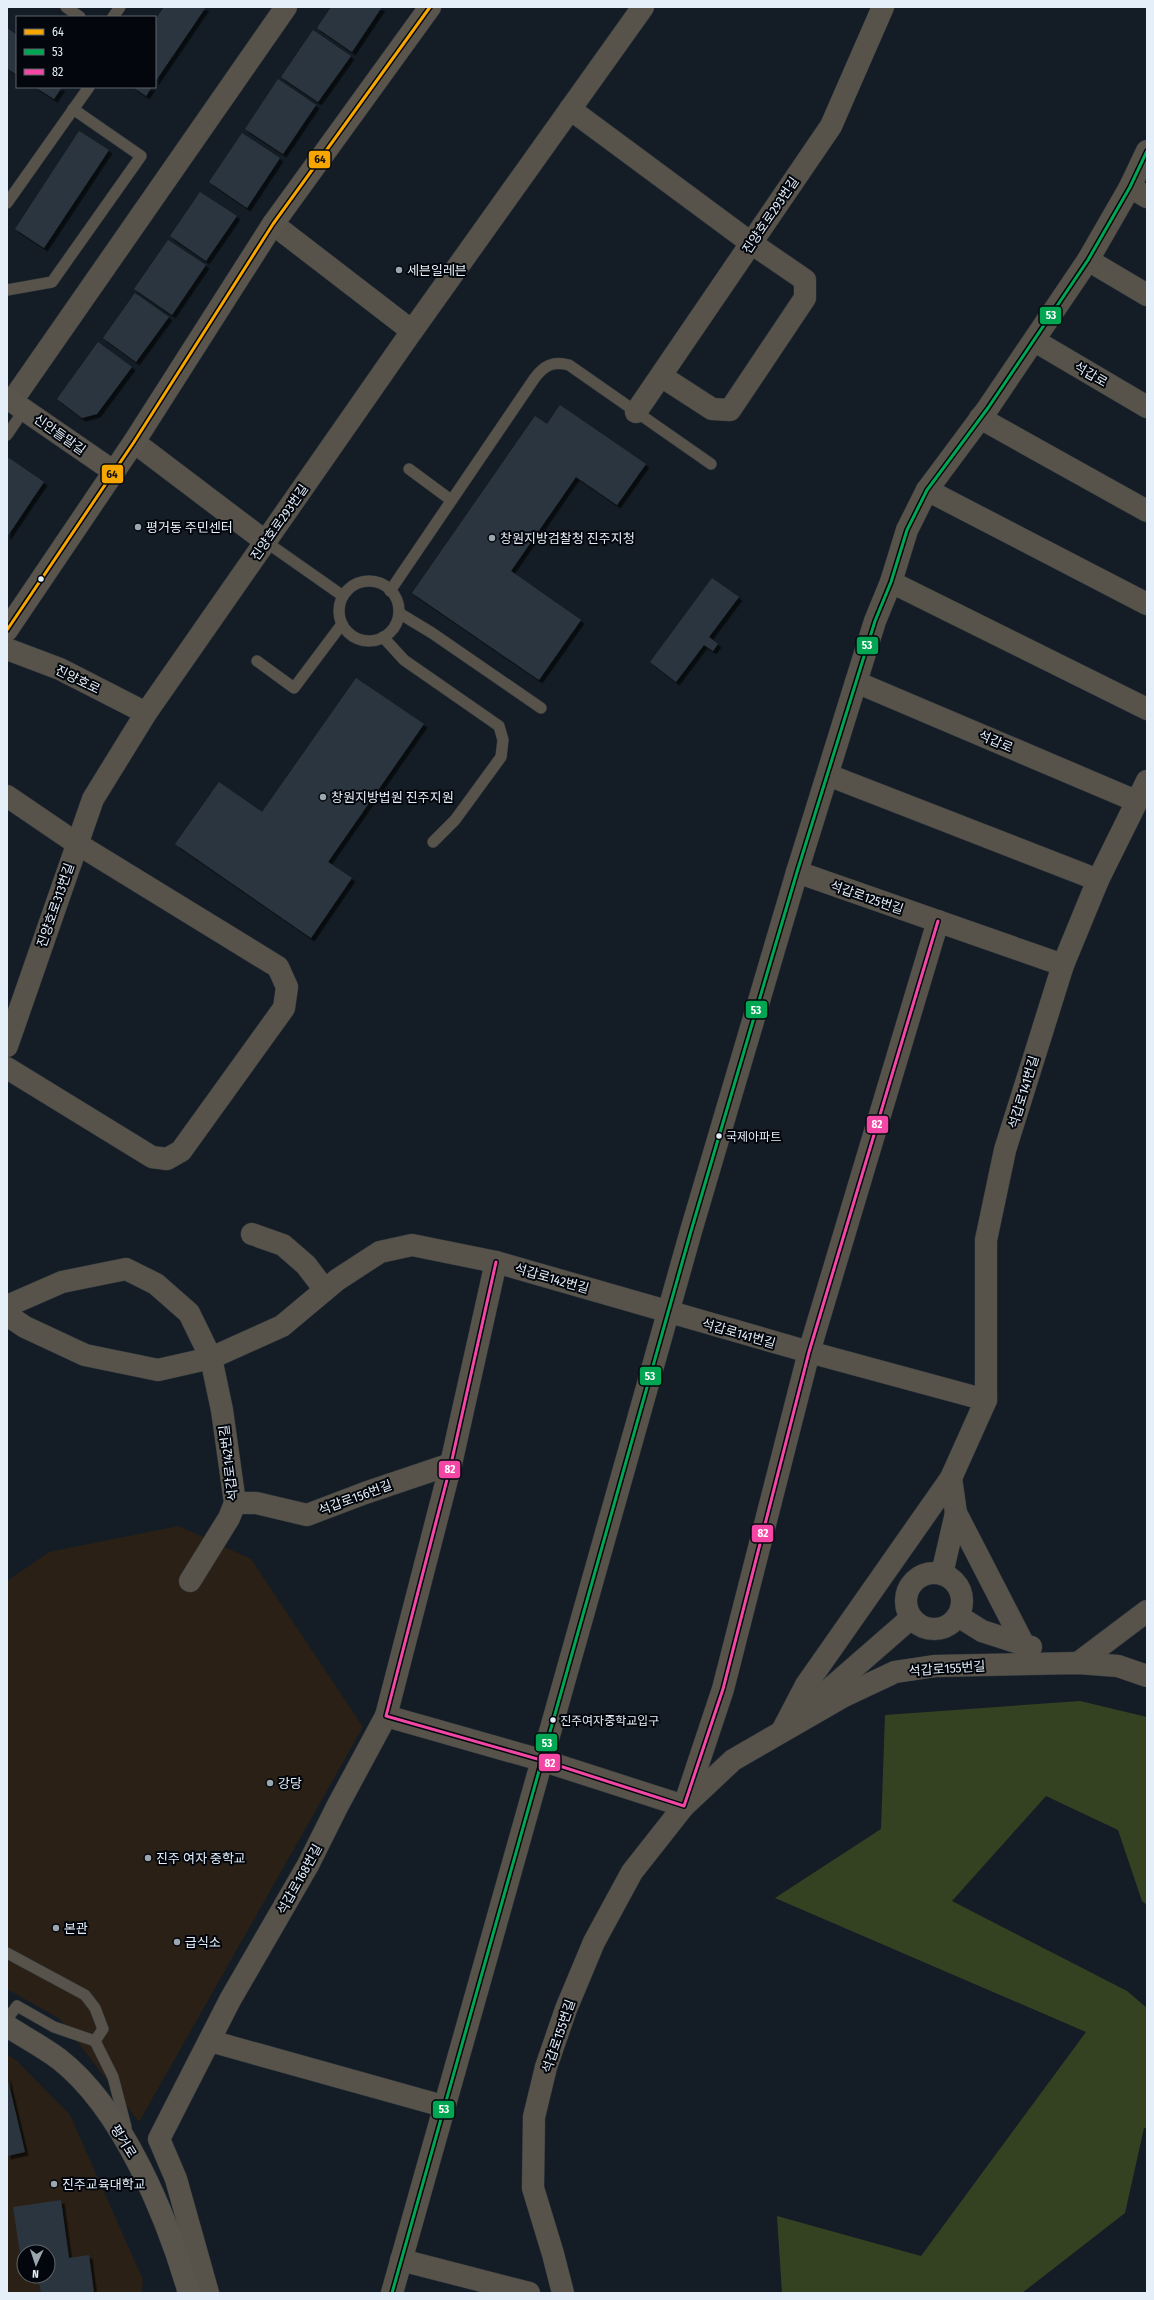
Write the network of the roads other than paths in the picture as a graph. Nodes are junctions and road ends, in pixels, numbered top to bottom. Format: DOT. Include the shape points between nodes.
graph roads {
  1 [pos="66,7"];
  2 [pos="120,7"];
  3 [pos="286,7"];
  4 [pos="430,7"];
  5 [pos="883,7"];
  6 [pos="637,9"];
  7 [pos="79,16"];
  8 [pos="114,16"];
  9 [pos="88,88"];
  10 [pos="73,109"];
  11 [pos="570,109"];
  12 [pos="1147,151"];
  13 [pos="1138,192"];
  14 [pos="7,203"];
  15 [pos="273,224"];
  16 [pos="751,244"];
  17 [pos="1088,260"];
  18 [pos="7,290"];
  19 [pos="1147,295"];
  20 [pos="412,330"];
  21 [pos="1035,341"];
  22 [pos="661,376"];
  23 [pos="14,403"];
  24 [pos="1147,407"];
  25 [pos="636,412"];
  26 [pos="980,418"];
  27 [pos="7,435"];
  28 [pos="134,442"];
  29 [pos="712,464"];
  30 [pos="409,469"];
  31 [pos="113,471"];
  32 [pos="927,490"];
  33 [pos="451,500"];
  34 [pos="1147,511"];
  35 [pos="266,542"];
  36 [pos="891,582"];
  37 [pos="390,591"];
  38 [pos="343,596"];
  39 [pos="1147,604"];
  40 [pos="398,613"];
  41 [pos="342,624"];
  42 [pos="7,630"];
  43 [pos="383,637"];
  44 [pos="7,649"];
  45 [pos="257,661"];
  46 [pos="856,682"];
  47 [pos="541,708"];
  48 [pos="1147,709"];
  49 [pos="146,713"];
  50 [pos="828,775"];
  51 [pos="1147,781"];
  52 [pos="7,796"];
  53 [pos="1136,801"];
  54 [pos="433,842"];
  55 [pos="76,843"];
  56 [pos="797,872"];
  57 [pos="1098,880"];
  58 [pos="938,921"];
  59 [pos="1063,965"];
  60 [pos="7,1046"];
  61 [pos="7,1068"];
  62 [pos="252,1234"];
  63 [pos="496,1262"];
  64 [pos="325,1290"];
  65 [pos="7,1306"];
  66 [pos="669,1313"];
  67 [pos="7,1315"];
  68 [pos="809,1352"];
  69 [pos="211,1358"];
  70 [pos="986,1400"];
  71 [pos="451,1464"];
  72 [pos="951,1478"];
  73 [pos="235,1503"];
  74 [pos="956,1513"];
  75 [pos="942,1574"];
  76 [pos="190,1581"];
  77 [pos="1147,1611"];
  78 [pos="958,1616"];
  79 [pos="911,1618"];
  80 [pos="1024,1645"];
  81 [pos="1078,1663"];
  82 [pos="1147,1676"];
  83 [pos="386,1716"];
  84 [pos="783,1729"];
  85 [pos="541,1760"];
  86 [pos="684,1806"];
  87 [pos="7,1953"];
  88 [pos="7,2019"];
  89 [pos="7,2026"];
  90 [pos="95,2041"];
  91 [pos="210,2041"];
  92 [pos="443,2106"];
  93 [pos="134,2153"];
  94 [pos="401,2260"];
  95 [pos="189,2293"];
  96 [pos="208,2293"];
  97 [pos="392,2293"];
  98 [pos="529,2293"];
  99 [pos="563,2293"];
  1 -- 7 [label="lane"];
  2 -- 8 [label="lane"];
  3 -- 23 [label="street"];
  4 -- 15 [label="street"];
  5 -- 16 [label="street, 진양호로293번길" via="831,126"];
  6 -- 11 [label="street, 진양호로293번길"];
  9 -- 10 [label="lane"];
  10 -- 14 [label="lane"];
  10 -- 18 [label="lane" via="141,156 52,282"];
  11 -- 16 [label="street"];
  11 -- 20 [label="street, 진양호로293번길"];
  12 -- 13 [label="street"];
  13 -- 17 [label="street"];
  15 -- 20 [label="street"];
  15 -- 28 [label="street"];
  16 -- 22 [label="street, 진양호로293번길"];
  16 -- 22 [label="street" via="806,280 805,298 730,410 712,409"];
  17 -- 19 [label="street"];
  17 -- 21 [label="street"];
  20 -- 35 [label="street, 진양호로293번길"];
  21 -- 24 [label="street, 석갑로"];
  21 -- 26 [label="street"];
  22 -- 25 [label="street, 진양호로293번길"];
  23 -- 27 [label="lane"];
  23 -- 31 [label="street, 신안들말길"];
  25 -- 29 [label="lane"];
  25 -- 33 [label="lane" via="569,365 550,364 542,368"];
  26 -- 32 [label="street"];
  26 -- 34 [label="street"];
  28 -- 31 [label="street"];
  28 -- 35 [label="street"];
  30 -- 33 [label="lane"];
  31 -- 42 [label="street"];
  32 -- 36 [label="street" via="907,530"];
  32 -- 39 [label="street"];
  33 -- 37 [label="lane"];
  35 -- 38 [label="lane"];
  35 -- 49 [label="street, 진양호로293번길"];
  36 -- 46 [label="street" via="875,621"];
  36 -- 48 [label="street"];
  37 -- 38 [label="lane" via="377,583 367,581 349,589"];
  37 -- 40 [label="lane" via="397,603"];
  38 -- 41 [label="lane" via="339,615"];
  40 -- 43 [label="lane" via="393,627"];
  40 -- 47 [label="lane" via="432,633"];
  41 -- 43 [label="lane" via="355,638 374,640"];
  41 -- 45 [label="lane" via="294,688"];
  43 -- 54 [label="lane" via="404,660 499,726 503,740 501,757 455,820"];
  44 -- 49 [label="street, 진양호로" via="60,669"];
  46 -- 50 [label="street"];
  46 -- 53 [label="street, 석갑로"];
  49 -- 55 [label="street, 진양호로293번길" via="93,799"];
  50 -- 56 [label="street"];
  50 -- 57 [label="street"];
  51 -- 53 [label="street, 석갑로141번길"];
  52 -- 55 [label="street"];
  53 -- 57 [label="street, 석갑로141번길"];
  55 -- 60 [label="street, 진양호로313번길"];
  55 -- 61 [label="street" via="278,966 287,987 284,1008 181,1151 167,1159 152,1158"];
  56 -- 58 [label="street, 석갑로125번길"];
  56 -- 66 [label="street"];
  57 -- 59 [label="street, 석갑로141번길"];
  58 -- 59 [label="street, 석갑로125번길"];
  58 -- 68 [label="street"];
  59 -- 70 [label="street, 석갑로141번길" via="1005,1150 986,1240"];
  62 -- 64 [label="street" via="283,1245 306,1265"];
  63 -- 64 [label="street, 석갑로142번길" via="412,1245 380,1252"];
  63 -- 66 [label="street, 석갑로142번길"];
  63 -- 71 [label="street"];
  64 -- 69 [label="street, 석갑로142번길" via="282,1326"];
  65 -- 69 [label="street, 석갑로142번길" via="62,1282 126,1269 156,1284 189,1313"];
  66 -- 68 [label="street, 석갑로141번길"];
  66 -- 85 [label="street"];
  67 -- 69 [label="street, 석갑로142번길" via="25,1327 85,1355 158,1370"];
  68 -- 70 [label="street, 석갑로141번길"];
  68 -- 86 [label="street, 석갑로155번길" via="723,1688"];
  69 -- 73 [label="street, 석갑로142번길" via="222,1410"];
  70 -- 72 [label="street, 석갑로141번길"];
  71 -- 73 [label="street, 석갑로156번길" via="307,1515 256,1502"];
  71 -- 83 [label="street"];
  72 -- 74 [label="street"];
  72 -- 84 [label="street" via="806,1685"];
  73 -- 76 [label="street, 석갑로142번길" via="229,1518"];
  74 -- 75 [label="street"];
  74 -- 80 [label="street"];
  75 -- 78 [label="street" via="956,1583 961,1591 962,1608"];
  75 -- 79 [label="street" via="924,1574 910,1585 905,1602"];
  77 -- 81 [label="street"];
  78 -- 79 [label="street" via="947,1627 939,1629 924,1628"];
  78 -- 80 [label="street" via="982,1631"];
  79 -- 84 [label="street"];
  80 -- 81 [label="street"];
  81 -- 82 [label="street, 석갑로155번길" via="1118,1666"];
  81 -- 84 [label="street, 석갑로155번길" via="936,1666 894,1672"];
  83 -- 85 [label="street"];
  83 -- 91 [label="street, 석갑로168번길" via="308,1865 230,2000"];
  84 -- 86 [label="street, 석갑로155번길" via="734,1760"];
  85 -- 86 [label="street"];
  85 -- 92 [label="street"];
  86 -- 99 [label="street, 석갑로155번길" via="632,1872 594,1942 566,2009 546,2067 534,2117 533,2188"];
  87 -- 90 [label="lane" via="85,1995 95,2008 103,2029"];
  88 -- 90 [label="lane" via="17,2006 54,2027"];
  89 -- 93 [label="street, 평거로" via="59,2059 91,2090"];
  90 -- 93 [label="lane" via="113,2077"];
  91 -- 92 [label="street"];
  91 -- 96 [label="street, 석갑로168번길" via="159,2139 176,2179"];
  92 -- 94 [label="street"];
  93 -- 95 [label="street, 평거로" via="179,2258"];
  94 -- 97 [label="street"];
  94 -- 98 [label="street"];
}
